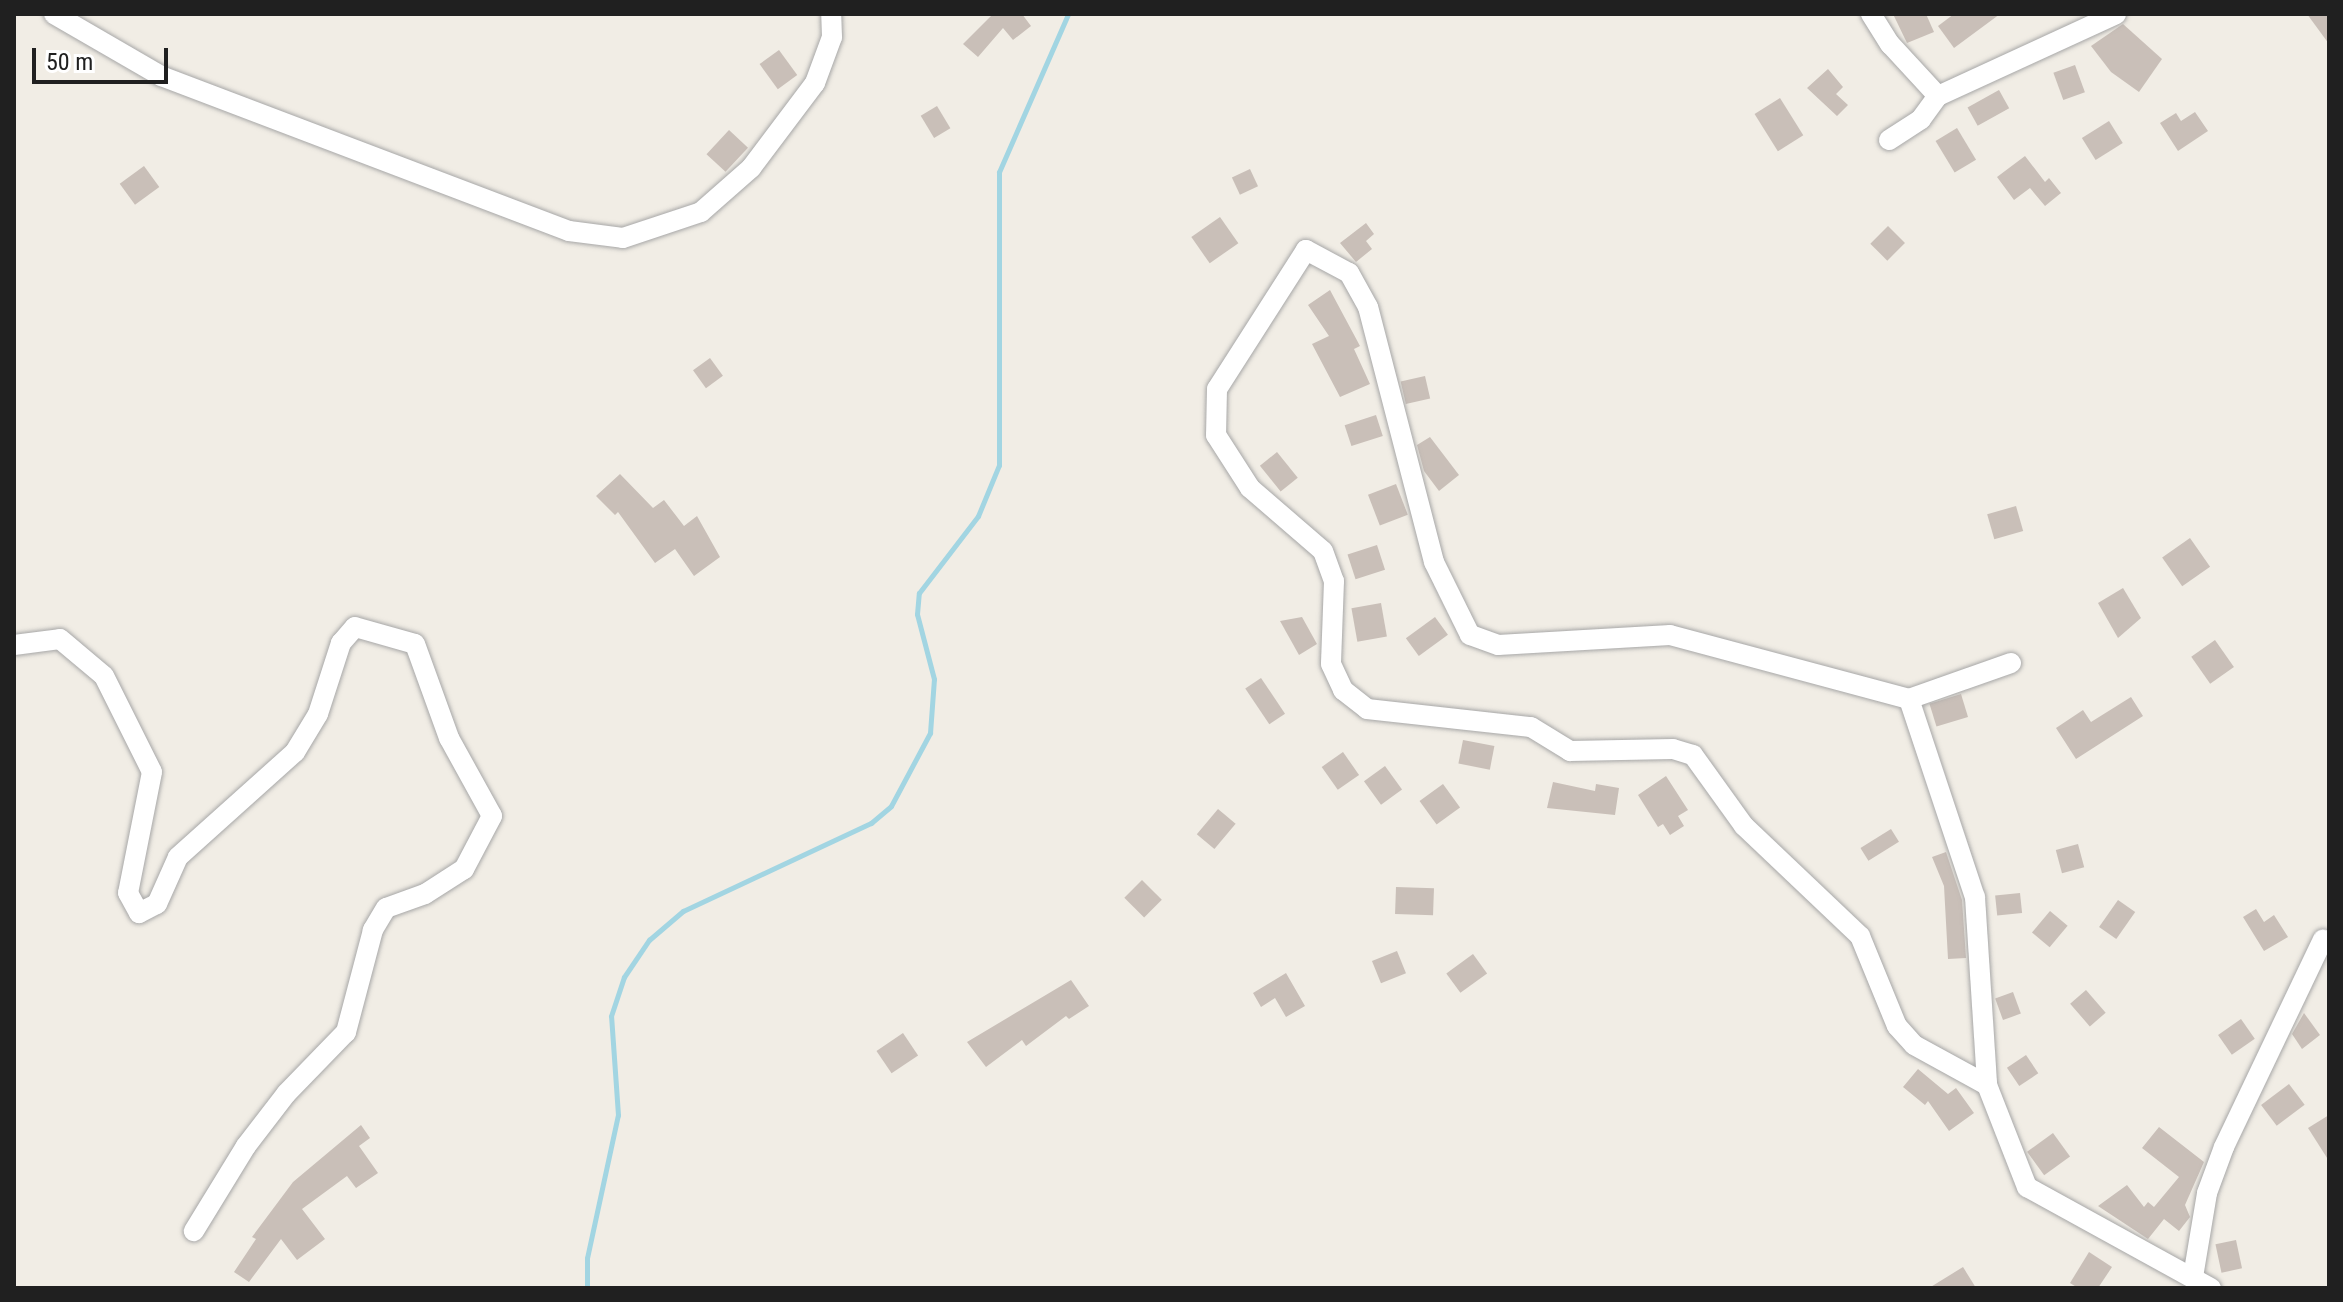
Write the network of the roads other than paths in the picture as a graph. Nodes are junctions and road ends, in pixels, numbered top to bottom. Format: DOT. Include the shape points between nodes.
graph roads {
  1 [pos="54,14"];
  2 [pos="831,14"];
  3 [pos="1871,14"];
  4 [pos="2116,14"];
  5 [pos="1938,96"];
  6 [pos="1889,140"];
  7 [pos="14,645"];
  8 [pos="2011,663"];
  9 [pos="1909,699"];
  10 [pos="2323,939"];
  11 [pos="1987,1085"];
  12 [pos="194,1231"];
  13 [pos="2193,1277"];
  14 [pos="2211,1288"];
  1 -- 2 [label="street" via="161,76 569,231 623,238 701,212 751,168 815,83 832,37"];
  3 -- 5 [label="street" via="1890,44"];
  4 -- 5 [label="street"];
  5 -- 6 [label="street" via="1921,119"];
  7 -- 12 [label="street" via="60,639 104,676 152,772 128,893 139,913 157,904 178,857 295,752 318,714 341,643 355,627 415,644 449,738 492,816 464,869 425,894 386,908 373,930 346,1032 286,1094 246,1146"];
  8 -- 9 [label="street"];
  9 -- 11 [label="street" via="1975,897"];
  9 -- 11 [label="street" via="1670,635 1498,645 1470,635 1434,562 1368,307 1349,273 1336,263 1306,250 1217,389 1216,435 1250,488 1323,551 1334,581 1331,664 1343,690 1367,709 1531,727 1570,751 1673,749 1693,755 1744,826 1860,936 1906,1035"];
  10 -- 13 [label="street" via="2224,1147 2207,1193"];
  11 -- 13 [label="street" via="2027,1187"];
  13 -- 14 [label="street"];
}
